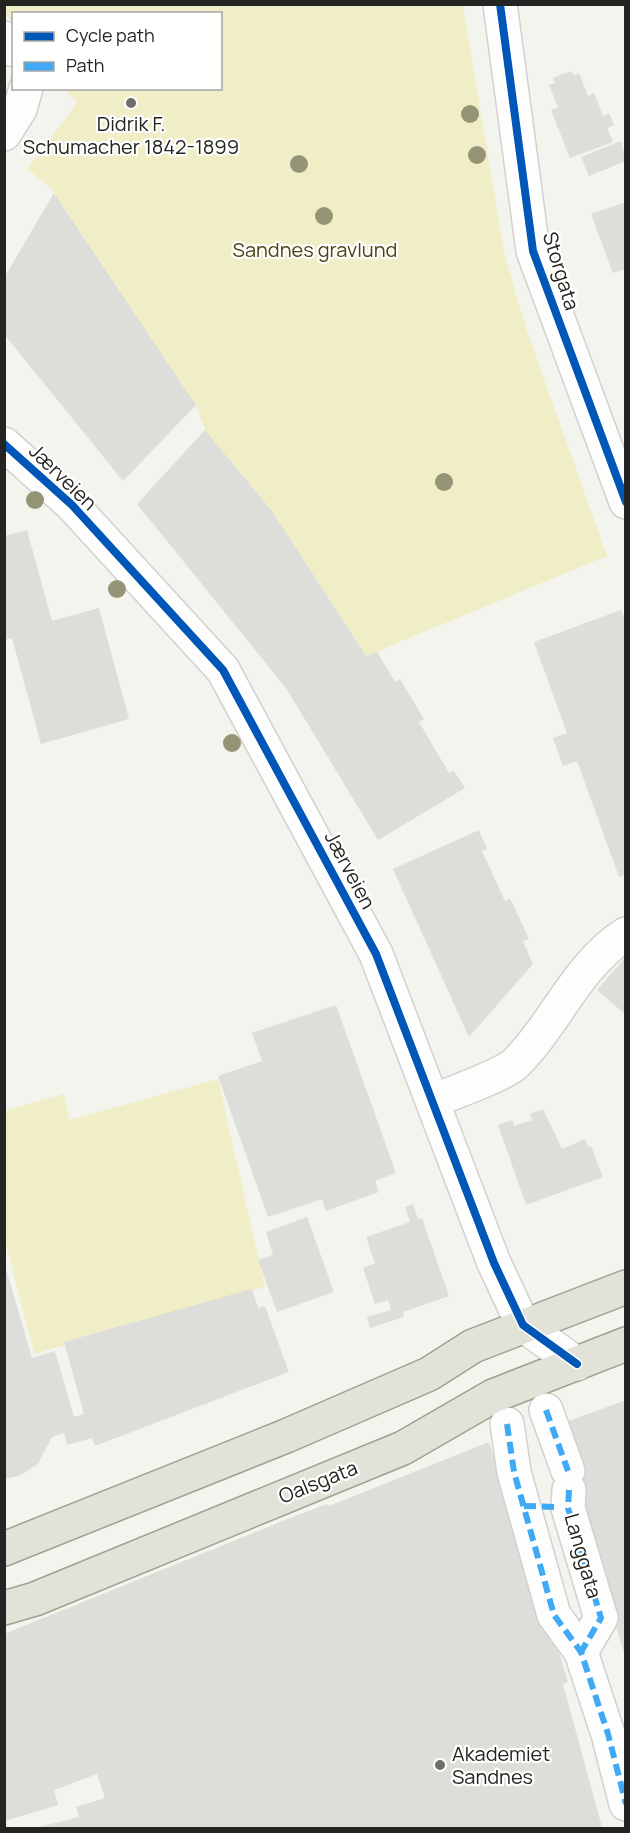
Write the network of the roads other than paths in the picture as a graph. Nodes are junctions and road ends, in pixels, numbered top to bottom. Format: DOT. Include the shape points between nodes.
graph roads {
  1 [pos="500,4"];
  2 [pos="25,90"];
  3 [pos="4,134"];
  4 [pos="4,444"];
  5 [pos="626,502"];
  6 [pos="626,934"];
  7 [pos="433,1101"];
  8 [pos="626,1287"];
  9 [pos="523,1325"];
  10 [pos="626,1344"];
  11 [pos="576,1364"];
  12 [pos="546,1410"];
  13 [pos="507,1424"];
  14 [pos="565,1489"];
  15 [pos="524,1506"];
  16 [pos="4,1549"];
  17 [pos="4,1608"];
  18 [pos="581,1652"];
  19 [pos="626,1804"];
  1 -- 5 [label="street, Storgata" via="533,251"];
  2 -- 3 [label="street" via="20,109"];
  4 -- 7 [label="street, Jærveien" via="72,505 224,670 376,954"];
  6 -- 7 [label="street" via="590,963 544,1030 514,1065"];
  7 -- 9 [label="street, Jærveien" via="494,1263"];
  8 -- 9 [label="main road"];
  9 -- 11 [label="street, Jærveien"];
  9 -- 16 [label="main road" via="473,1346 429,1374 330,1417"];
  10 -- 11 [label="main road, Oalsgata"];
  11 -- 17 [label="main road, Oalsgata" via="493,1396 403,1448 36,1599"];
  12 -- 14 [label="street, Langgata"];
  13 -- 15 [label="street"];
  14 -- 15 [label="street, Langgata"];
  14 -- 18 [label="street, Langgata" via="601,1618"];
  15 -- 18 [label="street" via="554,1615"];
  18 -- 19 [label="street"];
}
